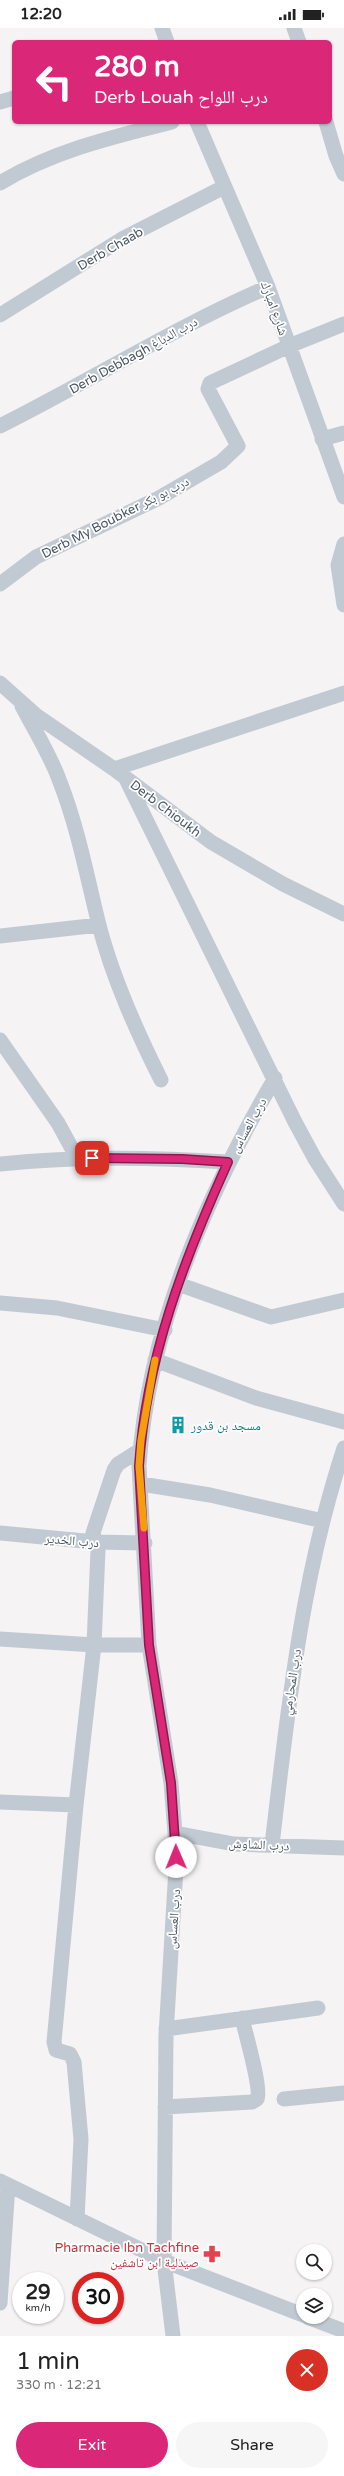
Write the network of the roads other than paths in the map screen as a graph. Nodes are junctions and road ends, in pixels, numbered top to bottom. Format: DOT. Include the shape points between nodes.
graph roads {
  1 [pos="162,28"];
  2 [pos="294,28"];
  3 [pos="166,40"];
  4 [pos="298,40"];
  5 [pos="12,99"];
  6 [pos="0,102"];
  7 [pos="164,124"];
  8 [pos="198,124"];
  9 [pos="327,124"];
  10 [pos="344,174"];
  11 [pos="0,183"];
  12 [pos="224,187"];
  13 [pos="268,287"];
  14 [pos="0,315"];
  15 [pos="344,324"];
  16 [pos="289,346"];
  17 [pos="0,426"];
  18 [pos="344,433"];
  19 [pos="322,439"];
  20 [pos="344,497"];
  21 [pos="344,544"];
  22 [pos="0,584"];
  23 [pos="344,605"];
  24 [pos="0,683"];
  25 [pos="344,693"];
  26 [pos="20,702"];
  27 [pos="119,773"];
  28 [pos="344,914"];
  29 [pos="99,925"];
  30 [pos="0,936"];
  31 [pos="0,1040"];
  32 [pos="274,1078"];
  33 [pos="161,1080"];
  34 [pos="77,1158"];
  35 [pos="228,1162"];
  36 [pos="0,1164"];
  37 [pos="344,1204"];
  38 [pos="178,1284"];
  39 [pos="344,1300"];
  40 [pos="0,1303"];
  41 [pos="165,1330"];
  42 [pos="155,1360"];
  43 [pos="344,1422"];
  44 [pos="344,1448"];
  45 [pos="140,1450"];
  46 [pos="141,1484"];
  47 [pos="323,1521"];
  48 [pos="0,1533"];
  49 [pos="95,1542"];
  50 [pos="145,1543"];
  51 [pos="0,1638"];
  52 [pos="94,1645"];
  53 [pos="149,1645"];
  54 [pos="0,1802"];
  55 [pos="76,1805"];
  56 [pos="175,1833"];
  57 [pos="272,1845"];
  58 [pos="344,1848"];
  59 [pos="318,2008"];
  60 [pos="242,2018"];
  61 [pos="166,2029"];
  62 [pos="344,2093"];
  63 [pos="284,2099"];
  64 [pos="165,2107"];
  65 [pos="4,2183"];
  66 [pos="77,2219"];
  67 [pos="164,2261"];
  68 [pos="0,2303"];
  69 [pos="296,2312"];
  70 [pos="326,2324"];
  71 [pos="344,2331"];
  72 [pos="173,2336"];
  1 -- 3 [label="street"];
  2 -- 4 [label="street"];
  5 -- 6 [label="street"];
  7 -- 11 [label="street" via="81,146 42,161"];
  8 -- 12 [label="street, شارع امبارك"];
  9 -- 10 [label="street"];
  12 -- 13 [label="street, شارع امبارك"];
  12 -- 14 [label="street, Derb Chaab" via="122,239"];
  13 -- 16 [label="street, شارع امبارك"];
  13 -- 17 [label="street, Derb Debbagh درب الدباغ" via="212,311 54,399"];
  15 -- 16 [label="street"];
  16 -- 19 [label="street, شارع امبارك"];
  16 -- 22 [label="street, Derb My Boubker درب بو بكر" via="215,380 208,386 237,442 238,446 233,453 159,498 36,557"];
  18 -- 19 [label="street"];
  19 -- 20 [label="street, شارع امبارك"];
  21 -- 23 [label="street" via="338,565"];
  24 -- 26 [label="street, Derb Chioukh"];
  25 -- 27 [label="street"];
  26 -- 27 [label="street, Derb Chioukh"];
  26 -- 29 [label="street" via="60,780 85,862"];
  27 -- 28 [label="street, Derb Chioukh" via="234,857"];
  27 -- 32 [label="street"];
  29 -- 30 [label="street"];
  29 -- 33 [label="street" via="122,993"];
  31 -- 34 [label="street" via="58,1124"];
  32 -- 35 [label="street, درب العساس"];
  32 -- 37 [label="street" via="315,1159"];
  34 -- 35 [label="street"];
  34 -- 36 [label="street"];
  35 -- 38 [label="street, درب العساس" via="200,1223"];
  38 -- 39 [label="street" via="271,1317"];
  38 -- 41 [label="street, درب العساس"];
  40 -- 41 [label="street" via="57,1308"];
  41 -- 42 [label="street, درب العساس"];
  42 -- 43 [label="street" via="256,1398"];
  42 -- 45 [label="street, درب العساس"];
  44 -- 47 [label="street, درب المحارمي"];
  45 -- 46 [label="street, درب العساس"];
  45 -- 49 [label="street" via="118,1464 114,1470 94,1525"];
  46 -- 47 [label="street" via="210,1495"];
  46 -- 50 [label="street, درب العساس"];
  47 -- 57 [label="street, درب المحارمي" via="306,1590 293,1666"];
  48 -- 49 [label="street, درب الخدير"];
  49 -- 50 [label="street, درب الخدير"];
  49 -- 52 [label="street" via="98,1564"];
  50 -- 53 [label="street, درب العساس"];
  51 -- 52 [label="street"];
  52 -- 53 [label="street"];
  52 -- 55 [label="street"];
  53 -- 56 [label="street, درب العساس" via="171,1783"];
  54 -- 55 [label="street"];
  55 -- 66 [label="street" via="54,2047 59,2052 70,2054 74,2062 81,2139"];
  56 -- 57 [label="street, درب الشاوش" via="222,1842"];
  56 -- 61 [label="street, درب العساس" via="176,1868"];
  57 -- 58 [label="street, درب الشاوش"];
  59 -- 60 [label="street"];
  60 -- 61 [label="street"];
  60 -- 64 [label="street" via="254,2069 257,2099 252,2102"];
  61 -- 64 [label="street, درب العساس"];
  62 -- 63 [label="street"];
  64 -- 67 [label="street, درب العساس"];
  65 -- 66 [label="street"];
  65 -- 68 [label="street"];
  66 -- 67 [label="street"];
  67 -- 69 [label="street"];
  67 -- 72 [label="street, درب العساس"];
  70 -- 71 [label="street"];
}
